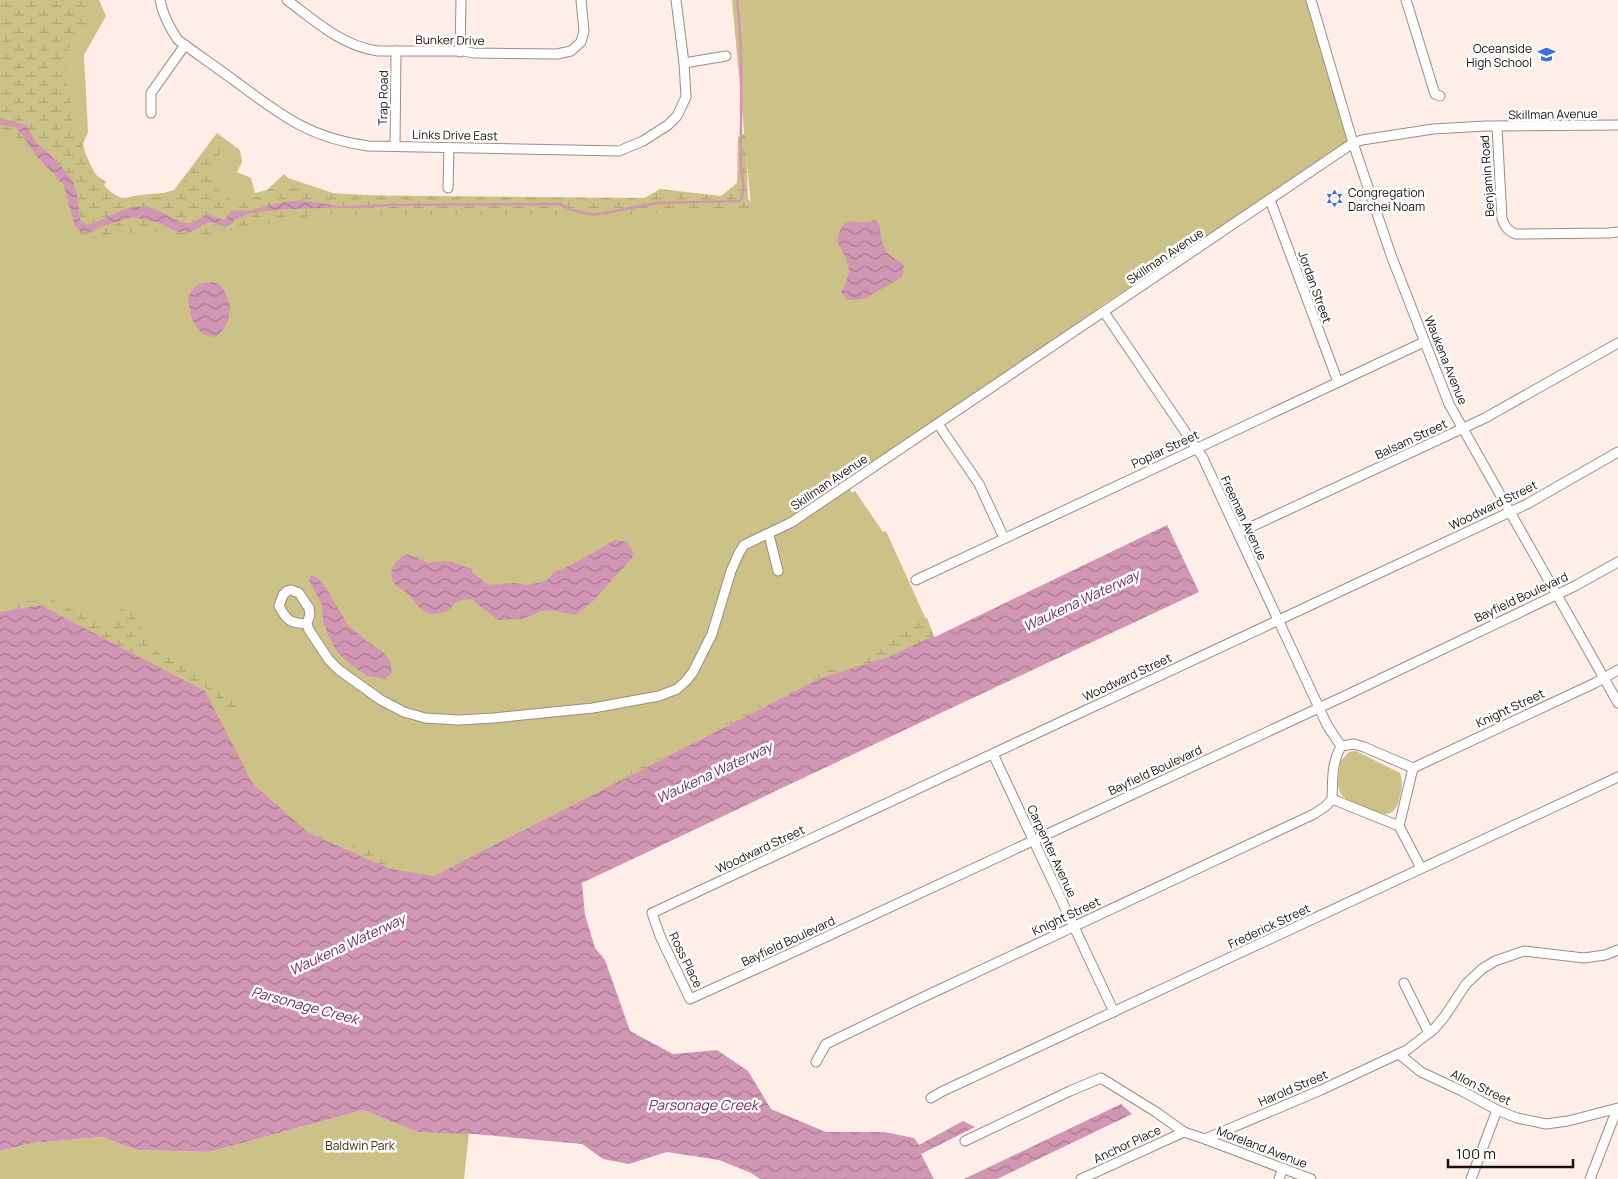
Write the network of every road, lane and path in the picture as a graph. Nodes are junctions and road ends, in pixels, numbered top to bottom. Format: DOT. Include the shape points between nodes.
graph roads {
  1 [pos="160,0"];
  2 [pos="286,0"];
  3 [pos="461,0"];
  4 [pos="581,0"];
  5 [pos="676,0"];
  6 [pos="1311,0"];
  7 [pos="1406,0"];
  8 [pos="185,45"];
  9 [pos="396,51"];
  10 [pos="460,52"];
  11 [pos="726,56"];
  12 [pos="684,63"];
  13 [pos="1440,96"];
  14 [pos="151,113"];
  15 [pos="1618,125"];
  16 [pos="1497,127"];
  17 [pos="1354,143"];
  18 [pos="395,146"];
  19 [pos="449,147"];
  20 [pos="448,188"];
  21 [pos="1270,200"];
  22 [pos="1618,232"];
  23 [pos="1104,312"];
  24 [pos="1424,342"];
  25 [pos="1617,343"];
  26 [pos="1338,382"];
  27 [pos="938,424"];
  28 [pos="1462,429"];
  29 [pos="1196,448"];
  30 [pos="1618,452"];
  31 [pos="1509,512"];
  32 [pos="1238,533"];
  33 [pos="768,534"];
  34 [pos="1004,538"];
  35 [pos="1618,562"];
  36 [pos="778,571"];
  37 [pos="916,580"];
  38 [pos="1556,595"];
  39 [pos="1278,620"];
  40 [pos="307,624"];
  41 [pos="1618,670"];
  42 [pos="1603,678"];
  43 [pos="1618,704"];
  44 [pos="1319,707"];
  45 [pos="1341,746"];
  46 [pos="993,754"];
  47 [pos="1412,768"];
  48 [pos="1618,777"];
  49 [pos="1332,799"];
  50 [pos="1399,826"];
  51 [pos="1033,840"];
  52 [pos="1421,868"];
  53 [pos="655,922"];
  54 [pos="1072,926"];
  55 [pos="1618,950"];
  56 [pos="1404,983"];
  57 [pos="699,995"];
  58 [pos="1114,1012"];
  59 [pos="1429,1033"];
  60 [pos="1399,1054"];
  61 [pos="816,1062"];
  62 [pos="931,1098"];
  63 [pos="1618,1108"];
  64 [pos="1497,1110"];
  65 [pos="1184,1132"];
  66 [pos="1205,1139"];
  67 [pos="965,1141"];
  68 [pos="1283,1168"];
  69 [pos="1081,1179"];
  70 [pos="1279,1179"];
  71 [pos="1311,1179"];
  72 [pos="1471,1179"];
  73 [pos="1590,1179"];
  1 -- 8 [label="street, Links Drive East" via="168,24"];
  2 -- 9 [label="street, Bunker Drive" via="343,41 366,49"];
  3 -- 10 [label="street"];
  4 -- 10 [label="street, Bunker Drive" via="584,32 581,42 571,51 557,54"];
  5 -- 12 [label="street, Links Drive East"];
  6 -- 17 [label="street, Waukena Avenue"];
  7 -- 13 [label="street" via="1435,94"];
  8 -- 14 [label="street" via="151,93"];
  8 -- 18 [label="street, Links Drive East" via="283,116 311,131 351,143"];
  9 -- 10 [label="street, Bunker Drive"];
  9 -- 18 [label="street, Trap Road"];
  11 -- 12 [label="street"];
  12 -- 19 [label="street, Links Drive East" via="686,97 677,116 643,141 619,151"];
  15 -- 16 [label="street, Skillman Avenue"];
  16 -- 17 [label="street, Skillman Avenue" via="1433,129"];
  16 -- 22 [label="street, Benjamin Road" via="1502,219 1510,232"];
  17 -- 21 [label="street, Skillman Avenue"];
  17 -- 24 [label="street, Waukena Avenue"];
  18 -- 19 [label="street, Links Drive East"];
  19 -- 20 [label="street"];
  21 -- 23 [label="street, Skillman Avenue"];
  21 -- 26 [label="street, Jordan Street"];
  23 -- 27 [label="street, Skillman Avenue"];
  23 -- 29 [label="street, Freeman Avenue"];
  24 -- 26 [label="street, Poplar Street"];
  24 -- 28 [label="street, Waukena Avenue"];
  25 -- 28 [label="street, Balsam Street"];
  26 -- 29 [label="street, Poplar Street"];
  27 -- 33 [label="street, Skillman Avenue" via="792,522"];
  27 -- 34 [label="street" via="979,484"];
  28 -- 31 [label="street, Waukena Avenue"];
  28 -- 32 [label="street, Balsam Street"];
  29 -- 32 [label="street, Freeman Avenue"];
  29 -- 34 [label="street, Poplar Street"];
  30 -- 31 [label="street, Woodward Street"];
  31 -- 38 [label="street, Waukena Avenue"];
  31 -- 39 [label="street, Woodward Street"];
  32 -- 39 [label="street, Freeman Avenue"];
  33 -- 36 [label="street"];
  33 -- 40 [label="street, Skillman Avenue" via="744,545 739,553 712,634 693,672 677,689 659,696 593,708 503,717 425,718 381,700 339,670 319,646"];
  34 -- 37 [label="street, Poplar Street"];
  35 -- 38 [label="street, Bayfield Boulevard"];
  38 -- 42 [label="street, Waukena Avenue"];
  38 -- 44 [label="street, Bayfield Boulevard"];
  39 -- 44 [label="street, Freeman Avenue"];
  39 -- 46 [label="street, Woodward Street"];
  41 -- 42 [label="street, Knight Street"];
  42 -- 43 [label="street, Waukena Avenue"];
  42 -- 47 [label="street, Knight Street"];
  44 -- 45 [label="street, Freeman Avenue"];
  44 -- 51 [label="street, Bayfield Boulevard"];
  45 -- 47 [label="street" via="1354,744 1364,747"];
  45 -- 49 [label="street" via="1333,768"];
  46 -- 51 [label="street, Carpenter Avenue"];
  46 -- 53 [label="street, Woodward Street" via="652,913"];
  47 -- 50 [label="street"];
  48 -- 52 [label="street, Frederick Street"];
  49 -- 50 [label="street"];
  49 -- 54 [label="street, Knight Street" via="1314,814"];
  50 -- 52 [label="street"];
  51 -- 54 [label="street, Carpenter Avenue"];
  51 -- 57 [label="street, Bayfield Boulevard"];
  52 -- 58 [label="street, Frederick Street"];
  53 -- 57 [label="street, Ross Place" via="690,999"];
  54 -- 58 [label="street, Carpenter Avenue"];
  54 -- 61 [label="street, Knight Street" via="826,1044"];
  55 -- 59 [label="street, Harold Street" via="1584,958 1524,951 1495,961 1466,984 1445,1016"];
  56 -- 59 [label="street"];
  58 -- 62 [label="street, Frederick Street"];
  59 -- 60 [label="street, Harold Street"];
  60 -- 64 [label="street, Allon Street" via="1421,1072"];
  60 -- 66 [label="street, Harold Street"];
  63 -- 64 [label="street, Allon Street" via="1546,1124"];
  63 -- 73 [label="street"];
  64 -- 72 [label="street"];
  65 -- 66 [label="street"];
  65 -- 67 [label="street" via="1101,1078"];
  65 -- 69 [label="street, Anchor Place"];
  66 -- 68 [label="street, Moreland Avenue"];
  68 -- 70 [label="street"];
  68 -- 71 [label="street, Moreland Avenue"];
}
